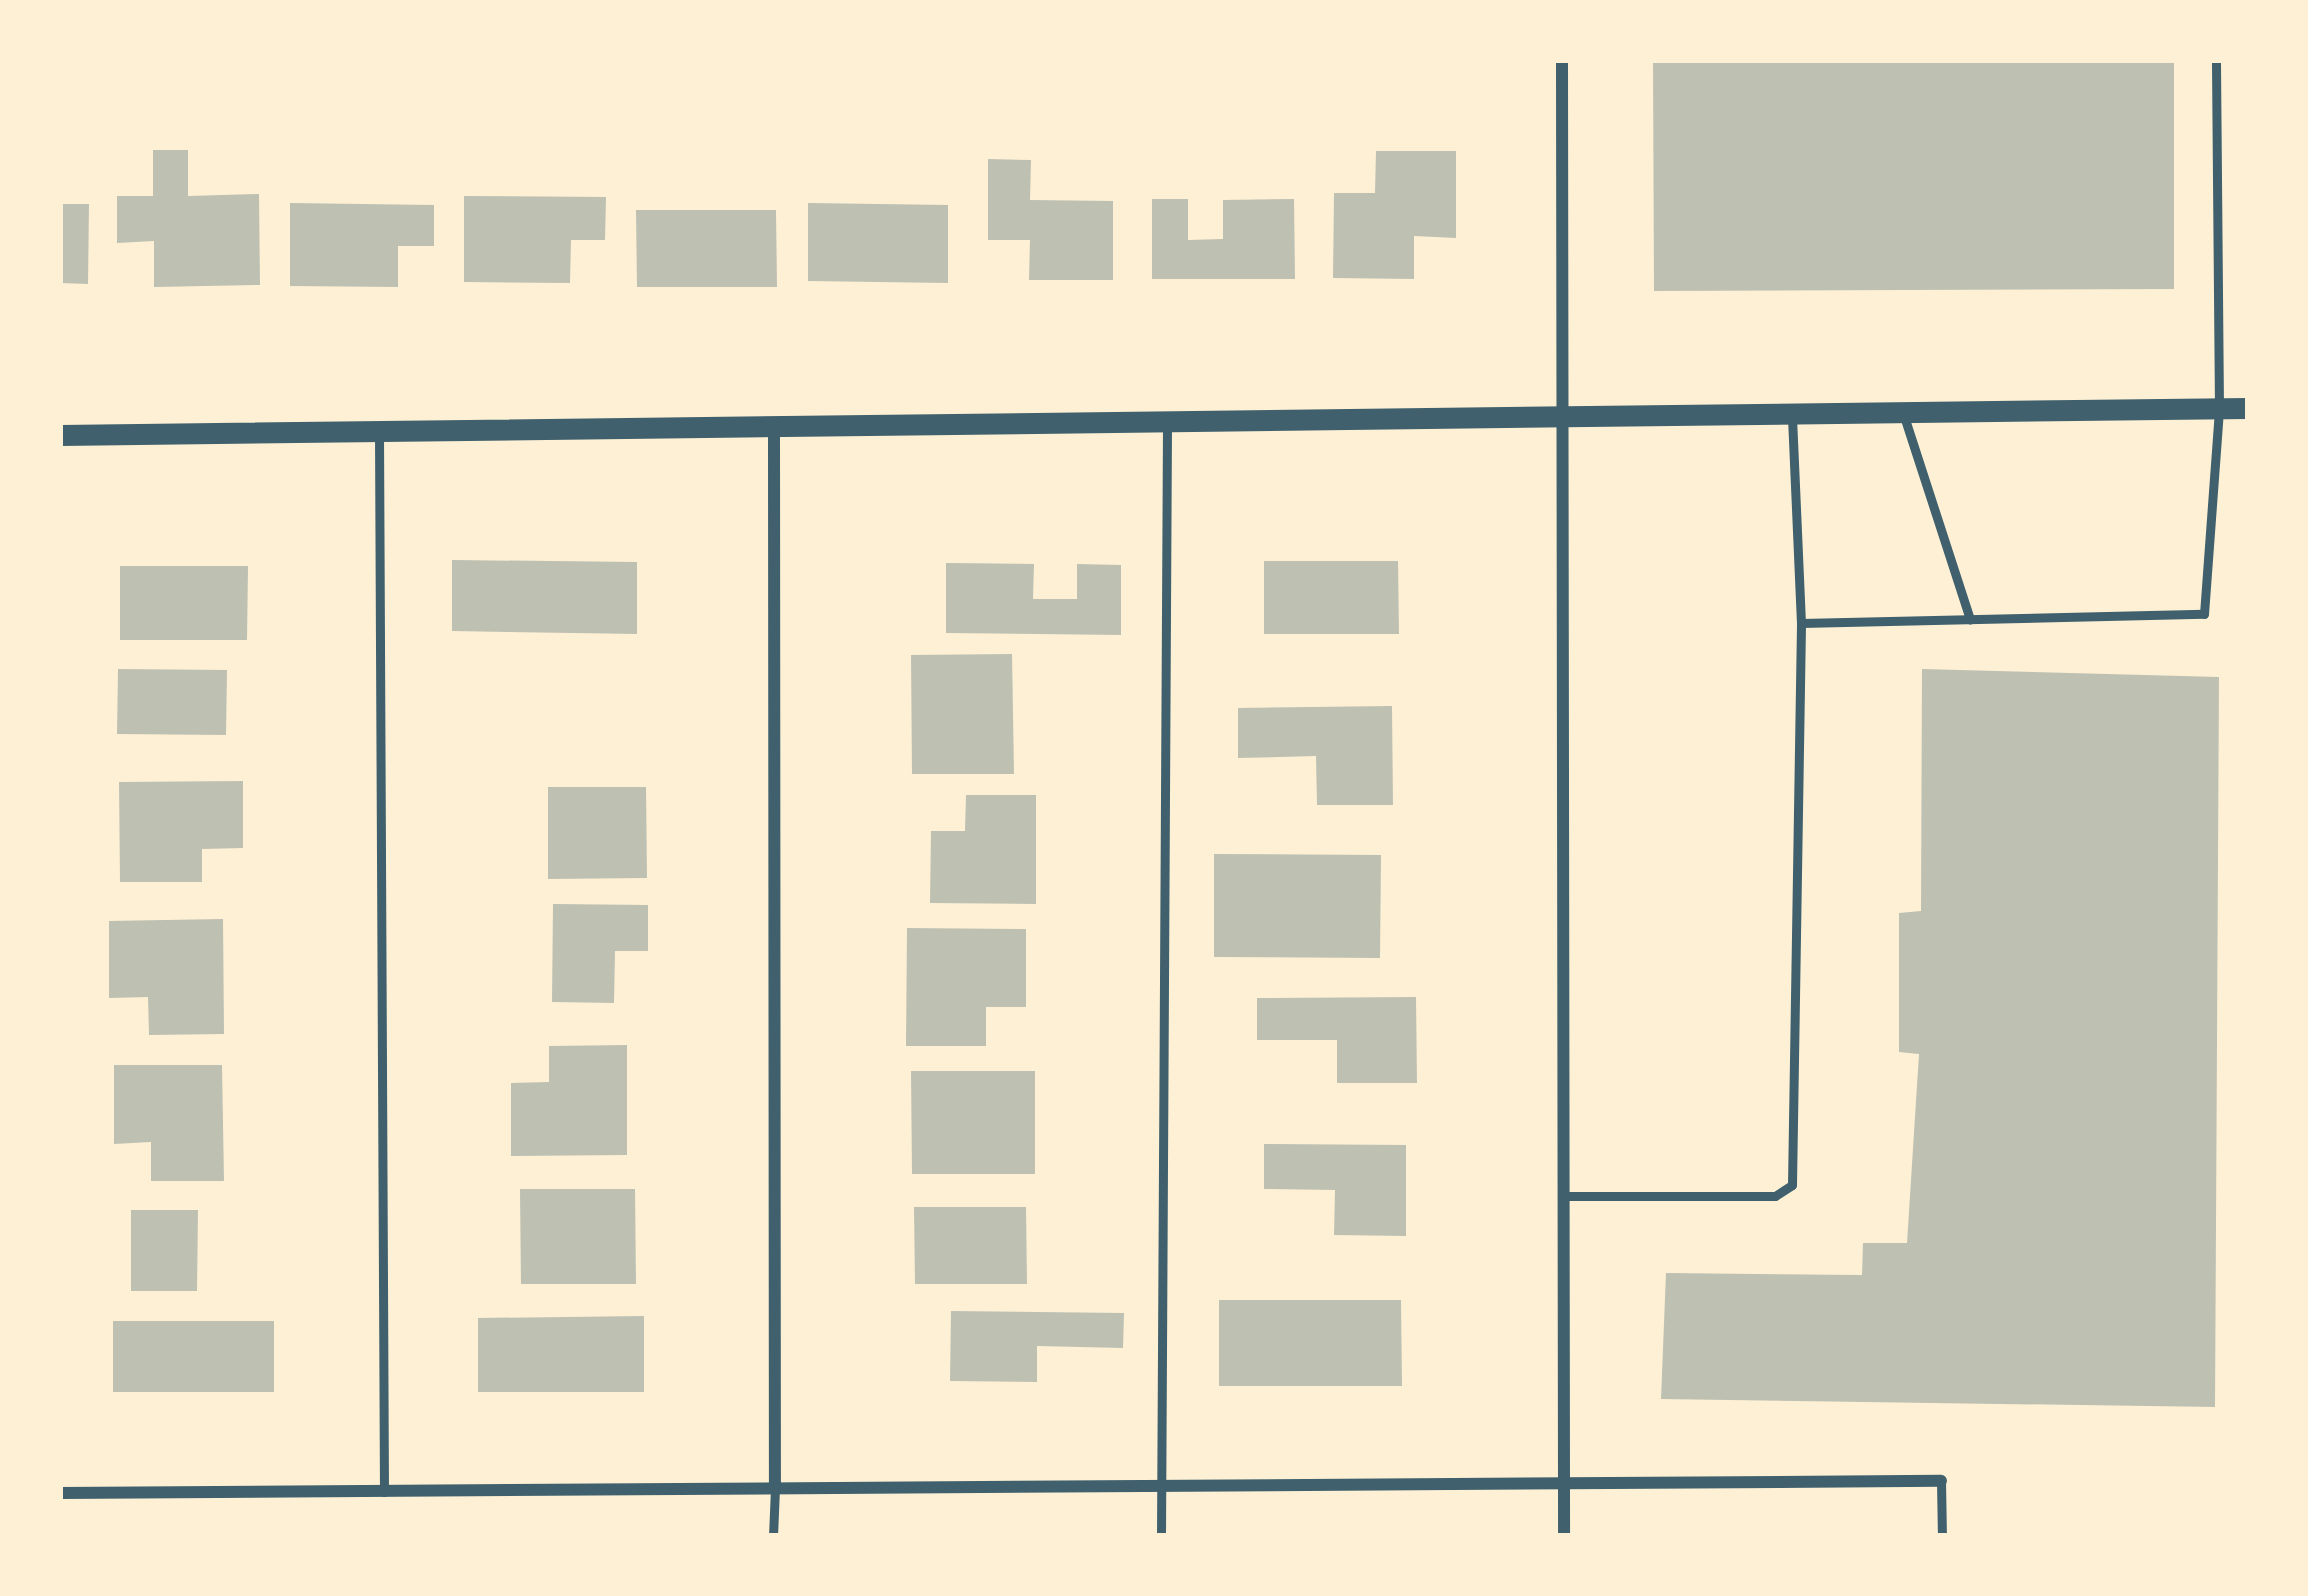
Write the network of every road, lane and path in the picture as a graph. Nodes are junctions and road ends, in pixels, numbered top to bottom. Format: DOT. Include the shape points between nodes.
graph roads {
  1 [pos="1562,60"];
  2 [pos="2216,60"];
  3 [pos="2219,408"];
  4 [pos="2248,408"];
  5 [pos="1903,411"];
  6 [pos="1791,412"];
  7 [pos="1563,413"];
  8 [pos="1166,422"];
  9 [pos="774,431"];
  10 [pos="379,434"];
  11 [pos="60,435"];
  12 [pos="1970,620"];
  13 [pos="1801,622"];
  14 [pos="1564,1196"];
  15 [pos="1564,1479"];
  16 [pos="1941,1480"];
  17 [pos="1160,1484"];
  18 [pos="775,1488"];
  19 [pos="384,1492"];
  20 [pos="60,1493"];
  21 [pos="773,1536"];
  22 [pos="1161,1536"];
  23 [pos="1564,1536"];
  24 [pos="1942,1536"];
  1 -- 7 [label="street"];
  2 -- 3 [label="lane"];
  3 -- 4 [label="street"];
  3 -- 5 [label="street"];
  3 -- 12 [label="lane" via="2204,614"];
  5 -- 6 [label="street"];
  5 -- 12 [label="lane"];
  6 -- 7 [label="street"];
  6 -- 13 [label="lane"];
  7 -- 8 [label="street"];
  7 -- 14 [label="street"];
  8 -- 9 [label="street"];
  8 -- 17 [label="lane"];
  9 -- 10 [label="street"];
  9 -- 18 [label="street"];
  10 -- 11 [label="street"];
  10 -- 19 [label="lane"];
  12 -- 13 [label="lane"];
  13 -- 14 [label="lane" via="1792,1185 1775,1196"];
  14 -- 15 [label="street"];
  15 -- 16 [label="street"];
  15 -- 17 [label="street"];
  15 -- 23 [label="street"];
  16 -- 24 [label="lane"];
  17 -- 18 [label="street"];
  17 -- 22 [label="lane"];
  18 -- 19 [label="street"];
  18 -- 21 [label="lane"];
  19 -- 20 [label="street"];
}
